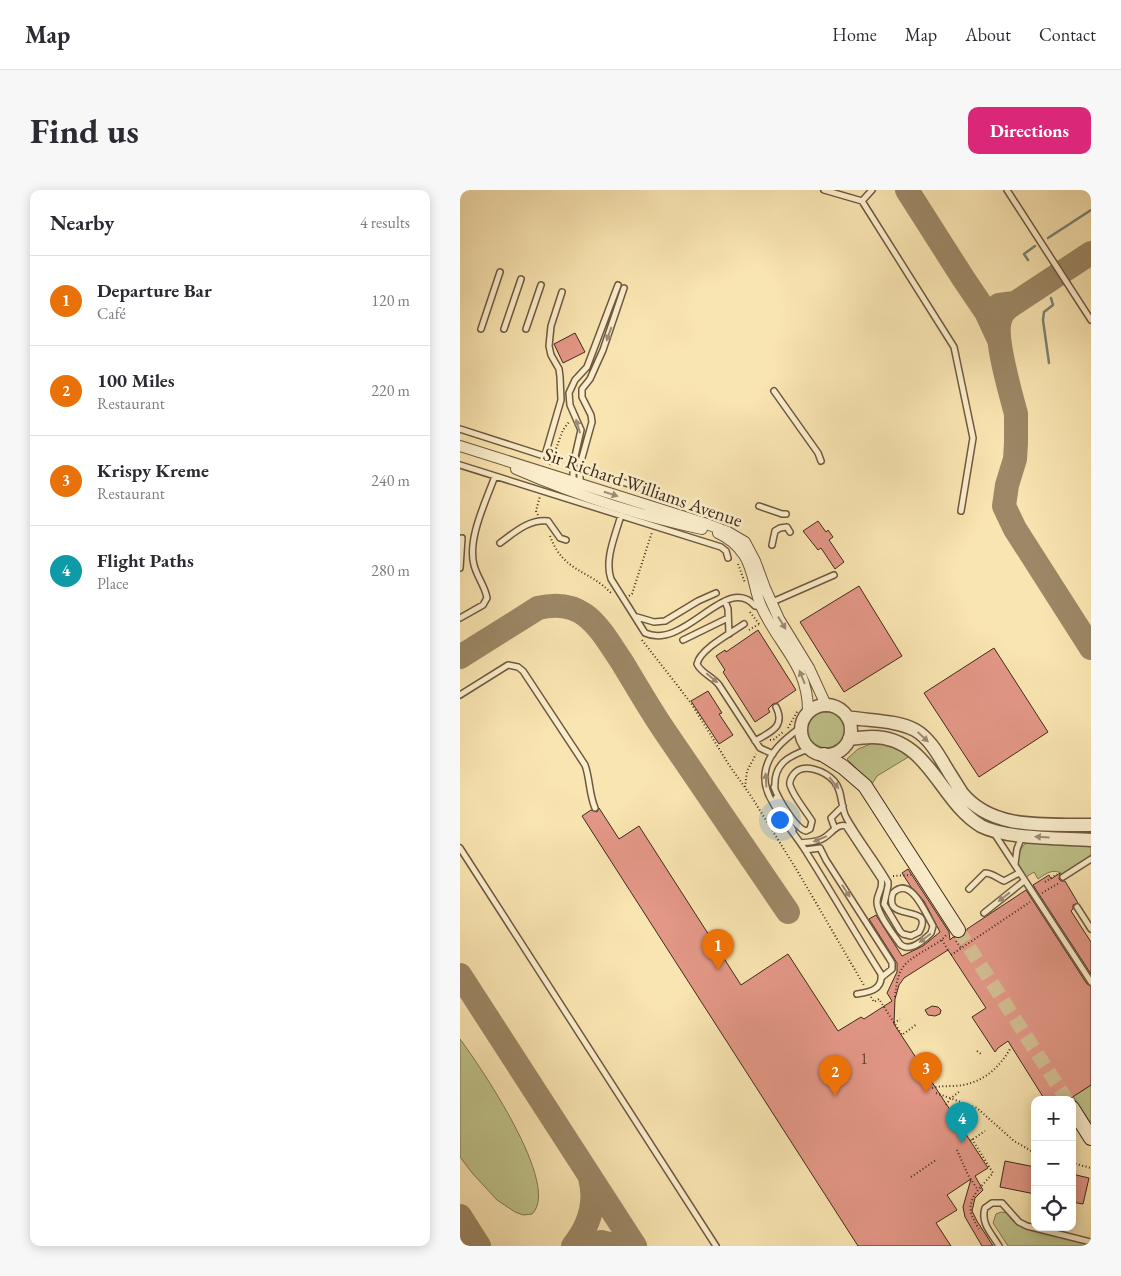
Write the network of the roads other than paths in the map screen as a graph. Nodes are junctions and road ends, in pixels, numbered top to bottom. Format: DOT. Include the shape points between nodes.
graph roads {
  1 [pos="824,190"];
  2 [pos="872,190"];
  3 [pos="1007,190"];
  4 [pos="862,201"];
  5 [pos="500,272"];
  6 [pos="522,279"];
  7 [pos="541,285"];
  8 [pos="618,286"];
  9 [pos="624,288"];
  10 [pos="562,292"];
  11 [pos="1091,320"];
  12 [pos="481,329"];
  13 [pos="504,329"];
  14 [pos="526,329"];
  15 [pos="774,391"];
  16 [pos="460,429"];
  17 [pos="460,446"];
  18 [pos="498,459"];
  19 [pos="821,461"];
  20 [pos="460,464"];
  21 [pos="588,469"];
  22 [pos="495,476"];
  23 [pos="575,485"];
  24 [pos="677,500"];
  25 [pos="759,506"];
  26 [pos="961,511"];
  27 [pos="786,514"];
  28 [pos="621,515"];
  29 [pos="790,532"];
  30 [pos="462,538"];
  31 [pos="566,540"];
  32 [pos="500,543"];
  33 [pos="772,545"];
  34 [pos="728,558"];
  35 [pos="460,568"];
  36 [pos="834,575"];
  37 [pos="716,593"];
  38 [pos="725,600"];
  39 [pos="767,605"];
  40 [pos="637,617"];
  41 [pos="460,618"];
  42 [pos="728,618"];
  43 [pos="744,624"];
  44 [pos="729,634"];
  45 [pos="683,640"];
  46 [pos="460,695"];
  47 [pos="826,705"];
  48 [pos="776,707"];
  49 [pos="803,710"];
  50 [pos="847,717"];
  51 [pos="801,727"];
  52 [pos="849,740"];
  53 [pos="755,742"];
  54 [pos="809,749"];
  55 [pos="773,754"];
  56 [pos="824,755"];
  57 [pos="774,787"];
  58 [pos="843,806"];
  59 [pos="595,808"];
  60 [pos="1091,825"];
  61 [pos="834,829"];
  62 [pos="992,830"];
  63 [pos="1022,836"];
  64 [pos="797,837"];
  65 [pos="1091,840"];
  66 [pos="801,843"];
  67 [pos="460,848"];
  68 [pos="805,850"];
  69 [pos="1091,859"];
  70 [pos="1015,865"];
  71 [pos="1019,873"];
  72 [pos="1064,878"];
  73 [pos="1024,881"];
  74 [pos="969,889"];
  75 [pos="1077,907"];
  76 [pos="984,912"];
  77 [pos="1091,929"];
  78 [pos="953,930"];
  79 [pos="882,977"];
  80 [pos="1091,982"];
  81 [pos="857,994"];
  82 [pos="1076,1114"];
  83 [pos="1091,1138"];
  84 [pos="1091,1242"];
  85 [pos="716,1246"];
  86 [pos="999,1246"];
  1 -- 4 [label="lane"];
  2 -- 4 [label="lane"];
  3 -- 11 [label="lane"];
  4 -- 26 [label="lane" via="954,347 973,438"];
  5 -- 12 [label="lane"];
  6 -- 13 [label="lane"];
  7 -- 14 [label="lane"];
  23 -- 8 [label="lane, one-way" via="572,465 581,433 569,401 570,389 587,367"];
  9 -- 23 [label="lane, one-way" via="603,350 582,389 592,422"];
  10 -- 16 [label="lane" via="551,326 549,346 560,377 561,400 544,455"];
  15 -- 19 [label="lane"];
  17 -- 18 [label="street, Sir Richard Williams Avenue"];
  18 -- 23 [label="street, Sir Richard Williams Avenue"];
  18 -- 23 [label="street, Sir Richard Williams Avenue" via="522,472"];
  20 -- 22 [label="lane"];
  21 -- 24 [label="lane"];
  22 -- 28 [label="lane"];
  22 -- 41 [label="lane" via="472,548 474,564 487,598 482,605"];
  23 -- 39 [label="street, Sir Richard Williams Avenue" via="647,515 724,536 746,558"];
  25 -- 27 [label="lane"];
  28 -- 34 [label="lane" via="721,547"];
  28 -- 38 [label="lane" via="608,571 645,633 661,637 673,633"];
  29 -- 33 [label="lane" via="787,527 775,531"];
  30 -- 35 [label="lane"];
  31 -- 32 [label="lane" via="560,538 548,520 539,520 522,527"];
  36 -- 39 [label="lane"];
  37 -- 40 [label="lane" via="698,600 665,621 654,622"];
  38 -- 39 [label="lane" via="742,597 754,606"];
  38 -- 42 [label="lane"];
  39 -- 47 [label="street, Sir Richard Williams Avenue, one-way" via="809,668"];
  49 -- 39 [label="street, Sir Richard Williams Avenue, one-way" via="808,693 803,675"];
  42 -- 44 [label="lane"];
  42 -- 45 [label="lane"];
  43 -- 44 [label="lane"];
  44 -- 53 [label="lane, one-way" via="706,650 697,664 719,685"];
  46 -- 59 [label="lane" via="504,667 518,667 585,765"];
  47 -- 49 [label="street"];
  47 -- 50 [label="street" via="839,709"];
  48 -- 53 [label="lane" via="780,715 777,726"];
  49 -- 51 [label="street"];
  50 -- 52 [label="street"];
  50 -- 60 [label="street, one-way" via="901,724 919,732 935,750 962,793 985,813 1014,822"];
  51 -- 54 [label="street" via="804,743"];
  51 -- 55 [label="lane"];
  52 -- 56 [label="street" via="839,751"];
  52 -- 62 [label="street" via="880,737 910,750 927,764 962,811"];
  53 -- 55 [label="lane"];
  54 -- 56 [label="street"];
  54 -- 57 [label="lane" via="785,760 777,772"];
  64 -- 55 [label="lane, one-way" via="773,804 766,788 766,770"];
  56 -- 78 [label="main road" via="851,774 869,793"];
  57 -- 58 [label="lane, one-way" via="804,831 812,824 790,786 790,781 800,769 828,775 839,788"];
  57 -- 64 [label="lane" via="778,802"];
  58 -- 61 [label="lane" via="832,818"];
  58 -- 61 [label="lane, one-way" via="888,882 884,904 900,931 911,936 922,928 918,914 899,911 891,904 893,893 899,888 906,888 931,922 933,929 929,935 910,948 900,944 878,908 877,899 882,886 879,876 848,827 842,824"];
  61 -- 66 [label="lane, one-way" via="821,839"];
  62 -- 63 [label="street"];
  62 -- 70 [label="lane"];
  65 -- 63 [label="street, one-way"];
  63 -- 70 [label="lane"];
  64 -- 66 [label="lane"];
  66 -- 68 [label="lane"];
  67 -- 85 [label="lane"];
  68 -- 79 [label="lane"];
  68 -- 79 [label="lane, one-way" via="820,848 889,958 892,969"];
  69 -- 72 [label="lane"];
  70 -- 71 [label="lane"];
  71 -- 73 [label="lane"];
  71 -- 74 [label="lane" via="1004,880 985,873"];
  73 -- 76 [label="lane, one-way"];
  73 -- 80 [label="lane"];
  75 -- 77 [label="lane"];
  79 -- 81 [label="lane" via="878,987"];
  82 -- 83 [label="main road"];
  84 -- 86 [label="lane" via="1027,1226 1002,1204 992,1203 985,1208 983,1218"];
}
